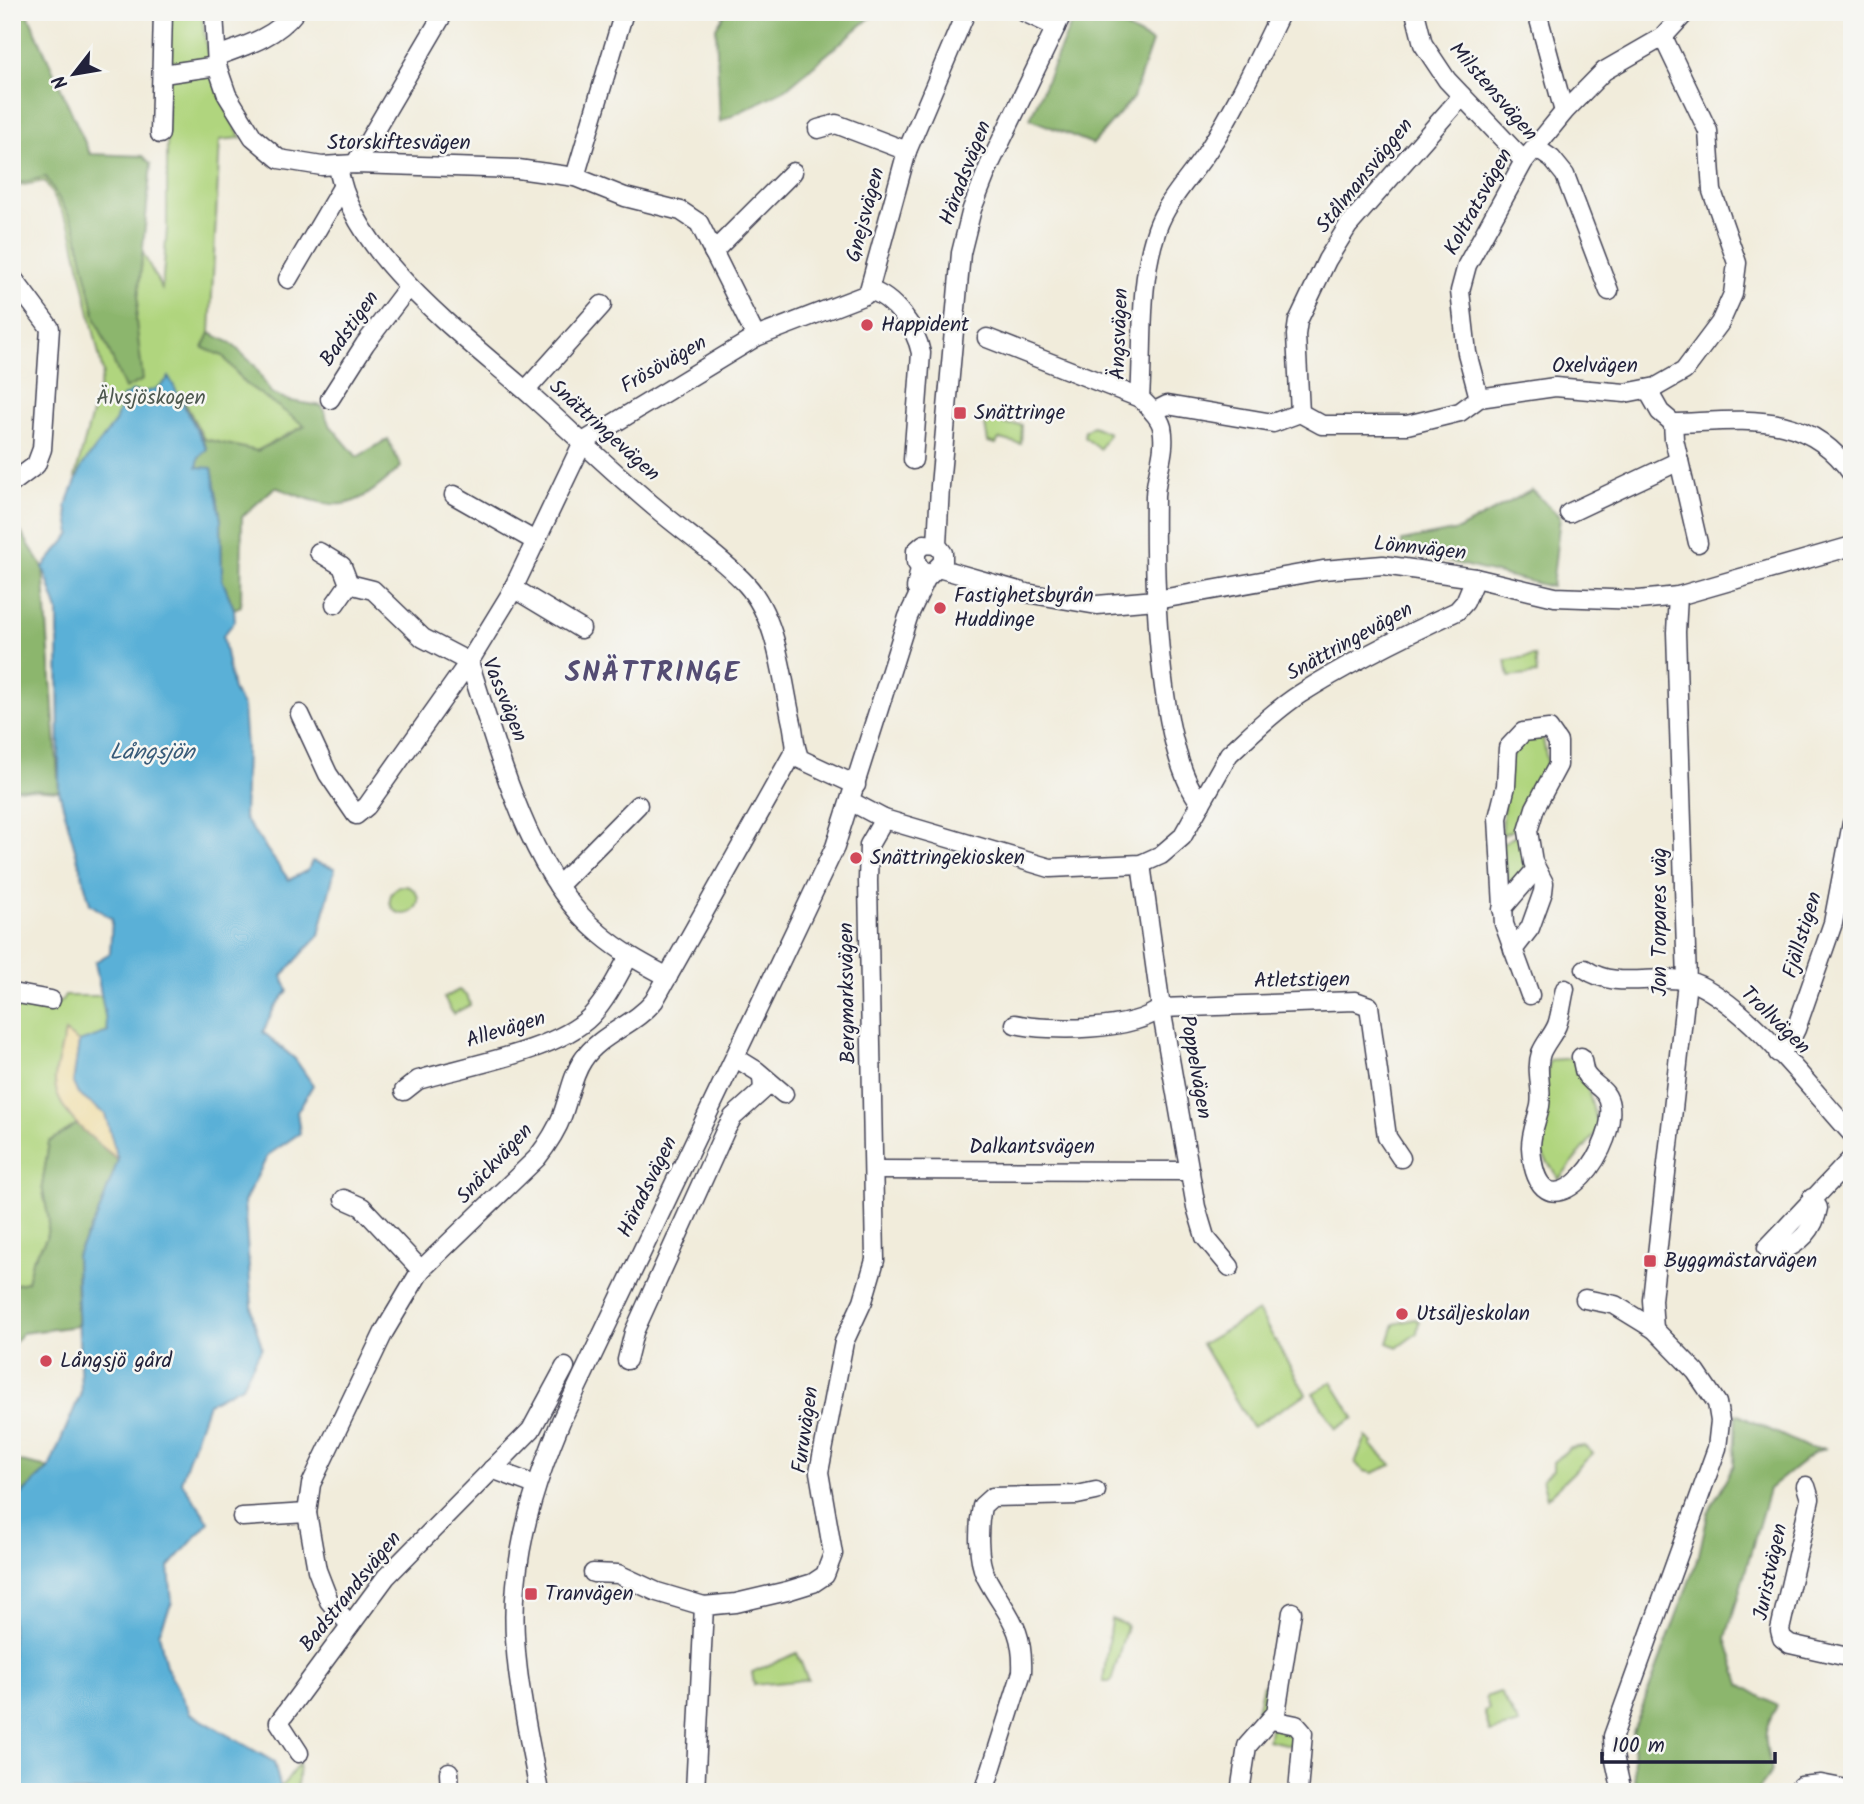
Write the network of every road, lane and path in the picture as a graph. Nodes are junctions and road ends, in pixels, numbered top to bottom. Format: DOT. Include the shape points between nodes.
graph roads {
  1 [pos="163,12"];
  2 [pos="214,12"];
  3 [pos="295,12"];
  4 [pos="624,12"];
  5 [pos="966,12"];
  6 [pos="1024,12"];
  7 [pos="1281,12"];
  8 [pos="1415,12"];
  9 [pos="1537,12"];
  10 [pos="1686,12"];
  11 [pos="442,16"];
  12 [pos="1060,19"];
  13 [pos="1663,37"];
  14 [pos="217,61"];
  15 [pos="163,74"];
  16 [pos="1462,96"];
  17 [pos="1564,111"];
  18 [pos="818,129"];
  19 [pos="160,134"];
  20 [pos="907,151"];
  21 [pos="1530,155"];
  22 [pos="347,164"];
  23 [pos="793,172"];
  24 [pos="575,177"];
  25 [pos="341,189"];
  26 [pos="713,252"];
  27 [pos="12,277"];
  28 [pos="288,279"];
  29 [pos="409,286"];
  30 [pos="869,290"];
  31 [pos="1609,291"];
  32 [pos="602,305"];
  33 [pos="756,337"];
  34 [pos="987,338"];
  35 [pos="947,387"];
  36 [pos="1647,389"];
  37 [pos="526,390"];
  38 [pos="1140,398"];
  39 [pos="1479,398"];
  40 [pos="330,399"];
  41 [pos="960,405"];
  42 [pos="1153,412"];
  43 [pos="1300,413"];
  44 [pos="1673,423"];
  45 [pos="959,438"];
  46 [pos="583,442"];
  47 [pos="914,460"];
  48 [pos="1679,461"];
  49 [pos="942,464"];
  50 [pos="1852,474"];
  51 [pos="12,483"];
  52 [pos="454,495"];
  53 [pos="1569,513"];
  54 [pos="535,541"];
  55 [pos="1698,543"];
  56 [pos="1852,546"];
  57 [pos="319,552"];
  58 [pos="933,559"];
  59 [pos="1475,578"];
  60 [pos="349,584"];
  61 [pos="513,588"];
  62 [pos="1678,596"];
  63 [pos="1156,600"];
  64 [pos="335,604"];
  65 [pos="581,629"];
  66 [pos="468,662"];
  67 [pos="300,714"];
  68 [pos="795,750"];
  69 [pos="855,788"];
  70 [pos="1201,804"];
  71 [pos="638,805"];
  72 [pos="884,819"];
  73 [pos="1852,823"];
  74 [pos="1530,825"];
  75 [pos="1499,840"];
  76 [pos="1141,864"];
  77 [pos="1536,869"];
  78 [pos="558,886"];
  79 [pos="1502,909"];
  80 [pos="1513,950"];
  81 [pos="629,956"];
  82 [pos="1586,969"];
  83 [pos="668,977"];
  84 [pos="1687,982"];
  85 [pos="1565,989"];
  86 [pos="12,993"];
  87 [pos="1531,995"];
  88 [pos="51,1000"];
  89 [pos="1161,1008"];
  90 [pos="1015,1024"];
  91 [pos="1778,1053"];
  92 [pos="1581,1057"];
  93 [pos="736,1058"];
  94 [pos="762,1077"];
  95 [pos="404,1091"];
  96 [pos="783,1094"];
  97 [pos="1852,1134"];
  98 [pos="1401,1158"];
  99 [pos="1852,1158"];
  100 [pos="875,1170"];
  101 [pos="1190,1171"];
  102 [pos="1812,1198"];
  103 [pos="344,1199"];
  104 [pos="1230,1267"];
  105 [pos="421,1270"];
  106 [pos="1585,1299"];
  107 [pos="1654,1329"];
  108 [pos="627,1360"];
  109 [pos="565,1367"];
  110 [pos="492,1469"];
  111 [pos="535,1485"];
  112 [pos="1806,1486"];
  113 [pos="1096,1490"];
  114 [pos="306,1513"];
  115 [pos="242,1517"];
  116 [pos="593,1573"];
  117 [pos="704,1606"];
  118 [pos="1292,1612"];
  119 [pos="349,1625"];
  120 [pos="1852,1658"];
  121 [pos="1272,1720"];
  122 [pos="299,1752"];
  123 [pos="449,1772"];
  124 [pos="1801,1787"];
  125 [pos="1852,1790"];
  126 [pos="450,1792"];
  127 [pos="539,1792"];
  128 [pos="695,1792"];
  129 [pos="984,1792"];
  130 [pos="1240,1792"];
  131 [pos="1298,1792"];
  132 [pos="1622,1792"];
  1 -- 15 [label="street"];
  2 -- 14 [label="street, Storskiftesvägen"];
  3 -- 14 [label="street" via="258,41"];
  4 -- 24 [label="street"];
  5 -- 20 [label="street, Gnejsvägen"];
  6 -- 12 [label="street"];
  7 -- 38 [label="street, Ängsvägen" via="1232,110 1208,151 1175,192 1157,228 1144,282"];
  8 -- 16 [label="street, Milstensvägen" via="1423,44"];
  9 -- 17 [label="street"];
  10 -- 13 [label="street, Koltratsvägen"];
  11 -- 22 [label="street"];
  12 -- 35 [label="street, Häradsvägen" via="972,209 955,290"];
  13 -- 17 [label="street, Koltratsvägen" via="1604,71"];
  13 -- 36 [label="street, Oxelvägen" via="1707,131 1712,191 1737,263 1733,294 1699,354 1684,371"];
  14 -- 15 [label="street"];
  14 -- 22 [label="street, Storskiftesvägen" via="234,110 270,153 299,164"];
  15 -- 19 [label="street"];
  16 -- 21 [label="street, Milstensvägen"];
  16 -- 43 [label="street, Stålmansväggen" via="1348,226 1327,260 1298,321"];
  17 -- 21 [label="street, Koltratsvägen"];
  18 -- 20 [label="street" via="836,124"];
  20 -- 30 [label="street, Gnejsvägen"];
  21 -- 31 [label="street, Milstensvägen" via="1559,166 1565,175"];
  21 -- 39 [label="street, Koltratsvägen" via="1467,265 1460,291"];
  22 -- 24 [label="street, Storskiftesvägen" via="477,166"];
  22 -- 25 [label="street, Snättringevägen"];
  23 -- 26 [label="street"];
  24 -- 26 [label="street, Storskiftesvägen" via="625,198 681,211 699,223"];
  25 -- 28 [label="street"];
  25 -- 29 [label="street, Snättringevägen" via="374,245"];
  26 -- 33 [label="street"];
  27 -- 51 [label="street" via="50,328 42,449 36,465"];
  29 -- 37 [label="street, Snättringevägen"];
  29 -- 40 [label="street, Badstigen"];
  30 -- 33 [label="street, Frösövägen" via="860,299"];
  30 -- 47 [label="street, Gnejsvägen" via="887,299 919,340"];
  32 -- 37 [label="street"];
  33 -- 46 [label="street, Frösövägen"];
  34 -- 38 [label="street"];
  35 -- 41 [label="street"];
  35 -- 49 [label="street, Häradsvägen"];
  36 -- 39 [label="street, Oxelvägen" via="1608,393 1555,387"];
  36 -- 44 [label="street" via="1660,412"];
  37 -- 46 [label="street, Snättringevägen"];
  38 -- 42 [label="street, Ängsvägen"];
  39 -- 43 [label="street, Oxelvägen" via="1460,412 1407,425 1322,425"];
  42 -- 43 [label="street" via="1167,405 1273,423"];
  42 -- 63 [label="street, Ängsvägen" via="1161,423 1163,452 1155,494"];
  44 -- 48 [label="street"];
  44 -- 50 [label="street" via="1782,423 1815,437 1841,457"];
  45 -- 49 [label="street"];
  46 -- 54 [label="street"];
  46 -- 68 [label="street, Snättringevägen" via="753,592 771,633"];
  48 -- 53 [label="street"];
  48 -- 55 [label="street"];
  49 -- 58 [label="street, Häradsvägen"];
  52 -- 54 [label="street"];
  54 -- 61 [label="street"];
  56 -- 62 [label="street, Lönnvägen"];
  57 -- 60 [label="street, Vassvägen" via="342,566"];
  58 -- 63 [label="street, Lönnvägen" via="981,578 1076,604"];
  58 -- 69 [label="street, Häradsvägen" via="908,617"];
  59 -- 62 [label="street, Lönnvägen" via="1555,597 1639,600"];
  59 -- 63 [label="street, Lönnvägen" via="1384,565 1352,566"];
  59 -- 70 [label="street, Snättringevägen" via="1457,611 1382,645 1298,695 1229,754"];
  60 -- 64 [label="street"];
  60 -- 66 [label="street, Vassvägen" via="373,590 423,638"];
  61 -- 65 [label="street"];
  61 -- 66 [label="street"];
  62 -- 84 [label="street, Jon Torpares väg"];
  63 -- 70 [label="street, Ängsvägen" via="1169,711 1184,771"];
  66 -- 67 [label="street" via="367,806 356,815 328,774"];
  66 -- 78 [label="street, Vassvägen" via="526,826"];
  68 -- 69 [label="street, Snättringevägen" via="800,759"];
  68 -- 83 [label="street, Snäckvägen"];
  69 -- 72 [label="street, Snättringevägen"];
  69 -- 93 [label="street, Häradsvägen" via="835,847"];
  70 -- 76 [label="street, Snättringevägen" via="1182,838"];
  71 -- 78 [label="street"];
  72 -- 76 [label="street, Snättringevägen" via="1050,868"];
  72 -- 100 [label="street, Bergmarksvägen" via="869,845 868,881"];
  73 -- 91 [label="street, Fjällstigen" via="1832,923 1796,1029"];
  74 -- 75 [label="street"];
  74 -- 75 [label="street" via="1558,765 1558,742 1549,729 1523,732 1508,748"];
  74 -- 77 [label="street"];
  75 -- 79 [label="street"];
  76 -- 89 [label="street, Poppelvägen"];
  77 -- 79 [label="street"];
  77 -- 80 [label="street" via="1544,883 1543,892 1530,928"];
  78 -- 81 [label="street, Vassvägen" via="598,933"];
  79 -- 80 [label="street"];
  80 -- 87 [label="street"];
  81 -- 83 [label="street, Vassvägen"];
  81 -- 95 [label="street, Allevägen" via="599,1006 572,1031 545,1044 418,1080"];
  82 -- 84 [label="street" via="1600,979"];
  83 -- 105 [label="street, Snäckvägen" via="648,1009 582,1061 558,1127 537,1158"];
  84 -- 91 [label="street, Trollvägen" via="1699,985 1739,1013"];
  84 -- 107 [label="street, Jon Torpares väg" via="1657,1247"];
  85 -- 92 [label="street" via="1557,1026 1541,1053 1541,1099 1531,1138 1537,1178 1542,1186 1557,1191 1575,1185 1591,1168 1609,1115 1605,1091 1586,1073"];
  86 -- 88 [label="street"];
  89 -- 90 [label="street" via="1153,1014 1098,1026 1041,1030"];
  89 -- 98 [label="street, Atletstigen" via="1355,1001 1369,1006 1387,1138"];
  89 -- 101 [label="street, Poppelvägen"];
  91 -- 97 [label="street, Trollvägen"];
  93 -- 94 [label="street"];
  93 -- 111 [label="street, Häradsvägen" via="561,1420"];
  94 -- 96 [label="street"];
  94 -- 108 [label="street" via="763,1090 726,1129 634,1332"];
  99 -- 102 [label="street"];
  100 -- 101 [label="street, Dalkantsvägen"];
  100 -- 117 [label="street, Furuvägen" via="873,1272 844,1342 819,1472 833,1554 829,1565 825,1575 813,1583 736,1603"];
  101 -- 104 [label="street, Poppelvägen" via="1205,1237"];
  103 -- 105 [label="street" via="362,1207"];
  105 -- 114 [label="street, Snäckvägen" via="384,1332 311,1484"];
  106 -- 107 [label="street" via="1615,1305"];
  107 -- 132 [label="street" via="1710,1389 1720,1421 1717,1448 1613,1736"];
  109 -- 110 [label="street, Badstrandsvägen" via="531,1430"];
  110 -- 111 [label="street"];
  110 -- 119 [label="street, Badstrandsvägen" via="386,1577"];
  111 -- 127 [label="street, Häradsvägen" via="516,1587 517,1667"];
  112 -- 120 [label="street, Juristvägen" via="1810,1499 1780,1630 1782,1638 1790,1644"];
  113 -- 129 [label="street" via="1077,1495 992,1497 982,1506 983,1569 1016,1625 1023,1654"];
  114 -- 115 [label="street"];
  114 -- 119 [label="street, Snäckvägen" via="323,1589"];
  116 -- 117 [label="street, Furuvägen" via="618,1574"];
  117 -- 128 [label="street"];
  118 -- 121 [label="street"];
  119 -- 122 [label="street, Badstrandsvägen" via="279,1722"];
  121 -- 130 [label="street" via="1247,1746"];
  121 -- 131 [label="street" via="1296,1725 1303,1733"];
  123 -- 126 [label="street"];
  124 -- 125 [label="street" via="1821,1784"];
}
